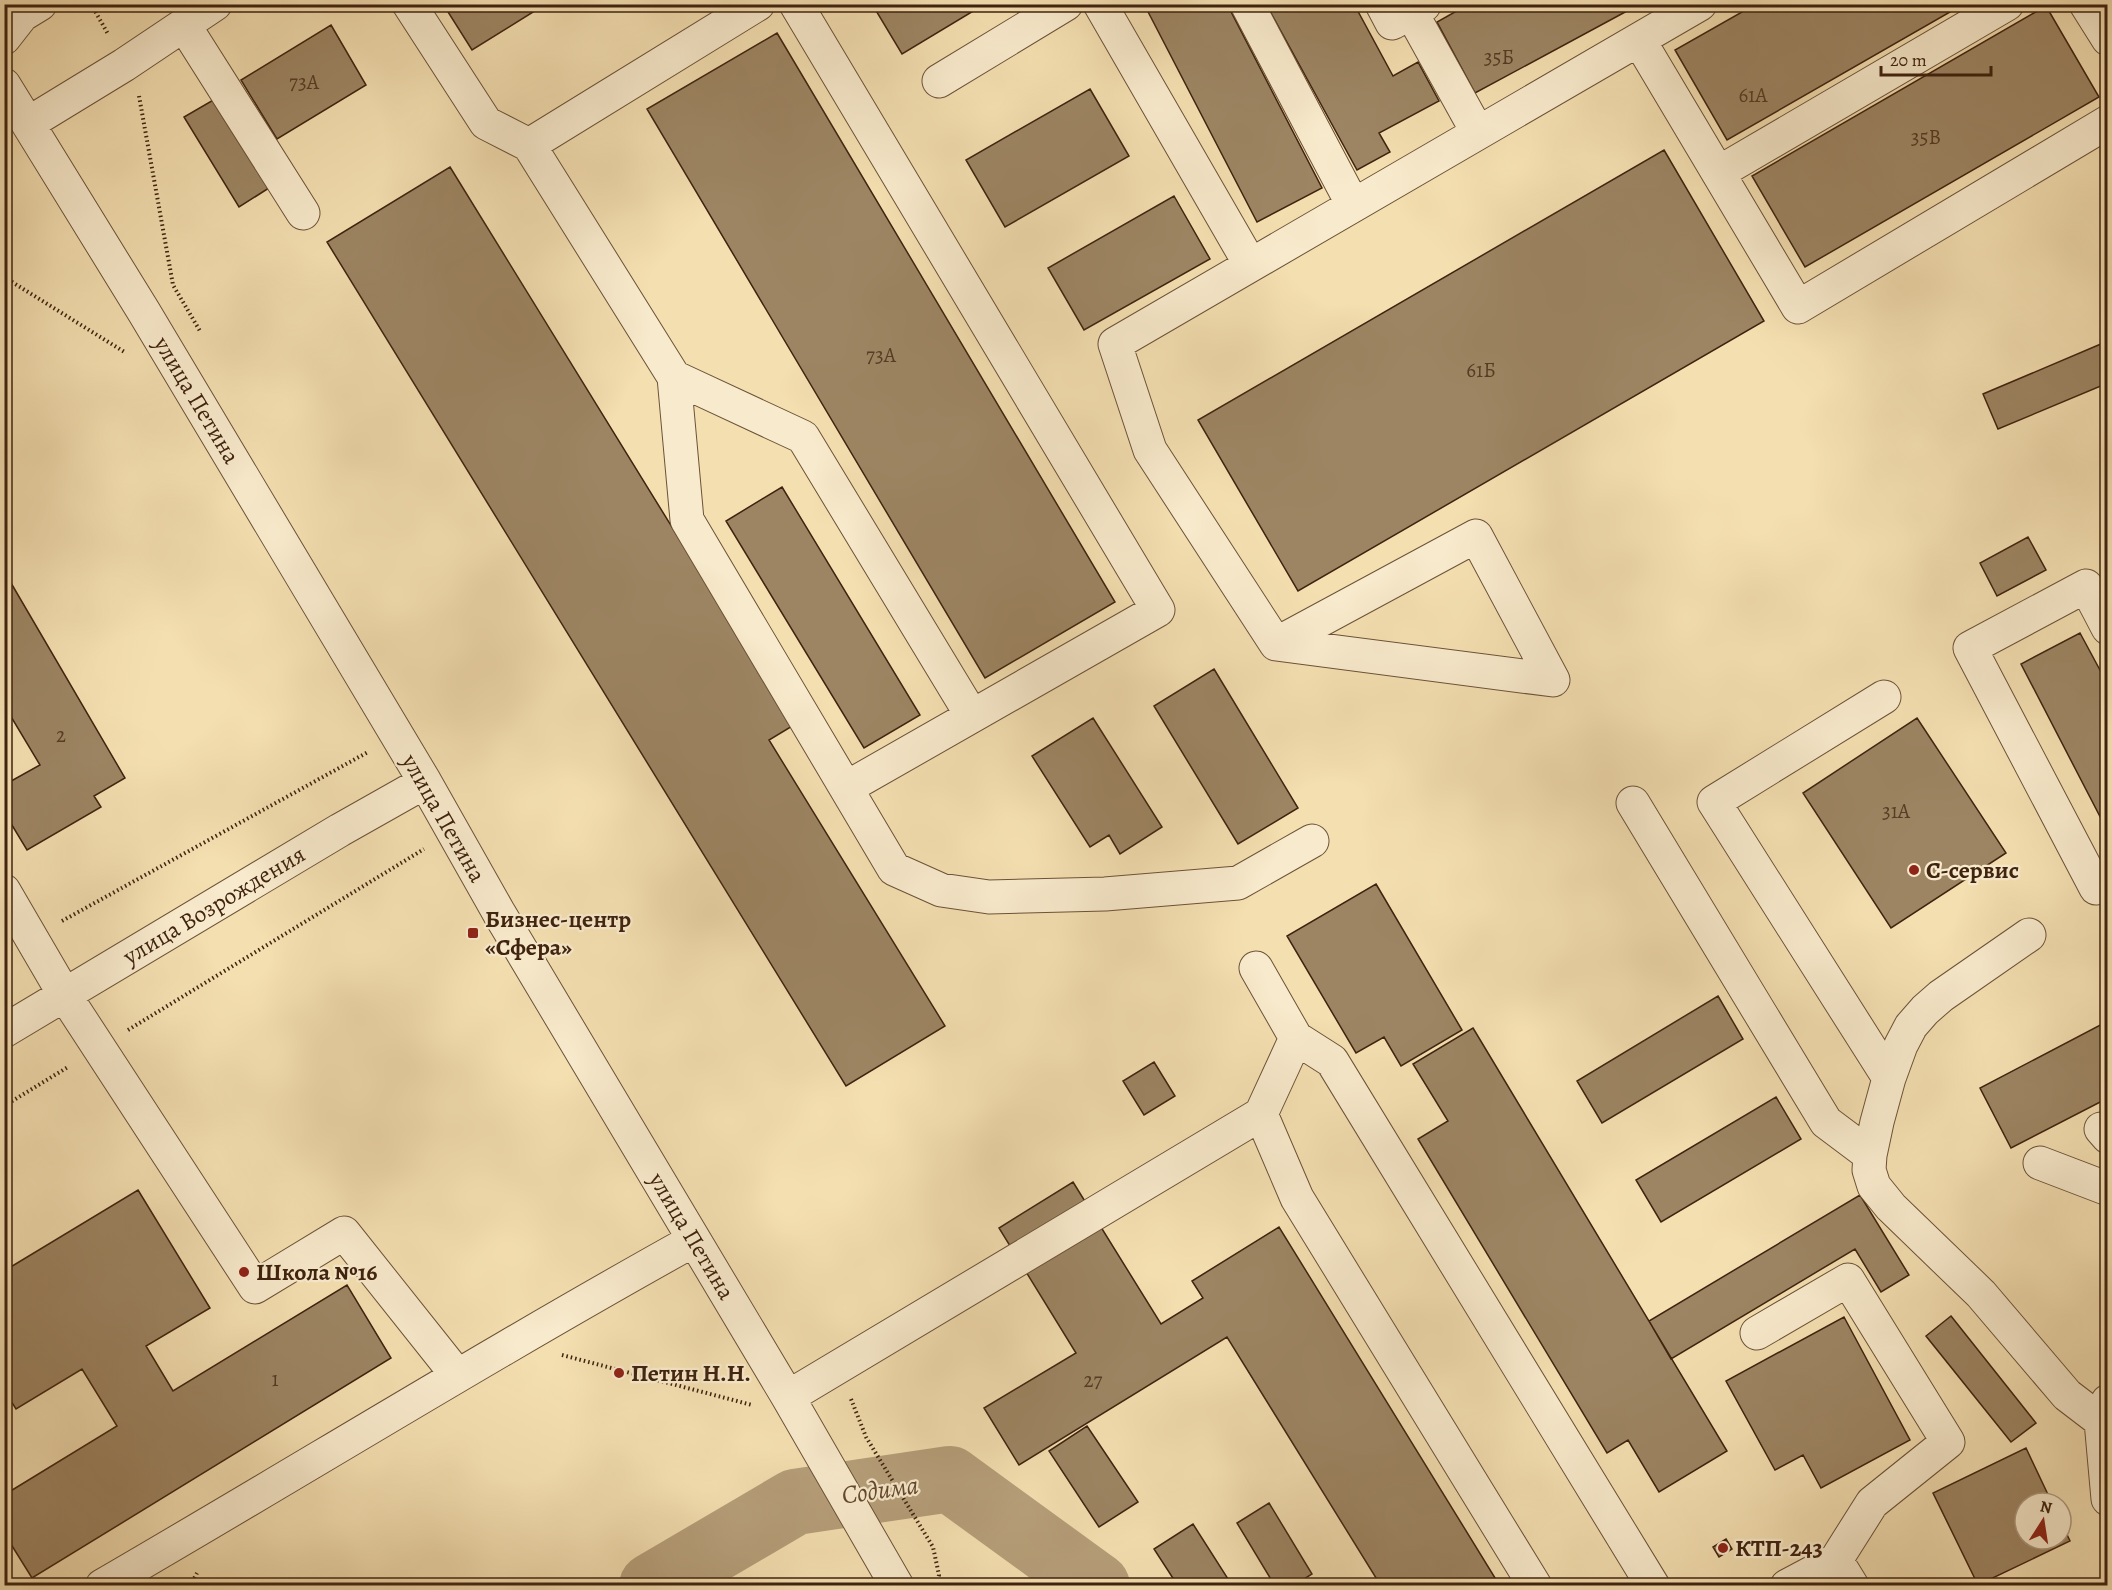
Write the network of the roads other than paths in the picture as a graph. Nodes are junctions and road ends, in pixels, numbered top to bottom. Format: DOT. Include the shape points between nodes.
graph roads {
  1 [pos="40,4"];
  2 [pos="215,4"];
  3 [pos="409,4"];
  4 [pos="758,4"];
  5 [pos="796,4"];
  6 [pos="1066,4"];
  7 [pos="1100,4"];
  8 [pos="1247,4"];
  9 [pos="1700,4"];
  10 [pos="2007,4"];
  11 [pos="2086,4"];
  12 [pos="1406,7"];
  13 [pos="184,25"];
  14 [pos="4,38"];
  15 [pos="2108,39"];
  16 [pos="1639,40"];
  17 [pos="939,81"];
  18 [pos="4,85"];
  19 [pos="2108,122"];
  20 [pos="29,123"];
  21 [pos="1478,133"];
  22 [pos="529,145"];
  23 [pos="1718,173"];
  24 [pos="1353,205"];
  25 [pos="303,213"];
  26 [pos="1250,264"];
  27 [pos="674,377"];
  28 [pos="2108,628"];
  29 [pos="1276,644"];
  30 [pos="1884,697"];
  31 [pos="972,716"];
  32 [pos="425,782"];
  33 [pos="846,788"];
  34 [pos="1633,803"];
  35 [pos="1312,841"];
  36 [pos="2108,886"];
  37 [pos="4,891"];
  38 [pos="2029,935"];
  39 [pos="1256,968"];
  40 [pos="64,994"];
  41 [pos="4,1031"];
  42 [pos="1296,1038"];
  43 [pos="1889,1078"];
  44 [pos="1261,1114"];
  45 [pos="1870,1155"];
  46 [pos="2040,1163"];
  47 [pos="2108,1189"];
  48 [pos="694,1240"];
  49 [pos="1757,1333"];
  50 [pos="457,1375"];
  51 [pos="788,1397"];
  52 [pos="2104,1411"];
  53 [pos="2108,1499"];
  54 [pos="1844,1573"];
  55 [pos="891,1576"];
  56 [pos="102,1586"];
  57 [pos="1535,1586"];
  58 [pos="1653,1586"];
  59 [pos="1787,1586"];
  1 -- 14 [label="street" via="22,15"];
  2 -- 13 [label="street"];
  3 -- 22 [label="street" via="486,123"];
  4 -- 22 [label="street"];
  5 -- 31 [label="street" via="1158,610"];
  6 -- 17 [label="street"];
  7 -- 26 [label="street"];
  8 -- 24 [label="street"];
  9 -- 16 [label="street"];
  10 -- 23 [label="street"];
  11 -- 15 [label="street"];
  12 -- 21 [label="street"];
  13 -- 20 [label="street"];
  13 -- 25 [label="street"];
  16 -- 21 [label="street"];
  16 -- 23 [label="street"];
  18 -- 20 [label="street, улица Петина"];
  19 -- 23 [label="street" via="1798,307"];
  20 -- 32 [label="street, улица Петина"];
  21 -- 24 [label="street"];
  22 -- 27 [label="street"];
  24 -- 26 [label="street"];
  26 -- 29 [label="street" via="1115,344 1150,450"];
  27 -- 31 [label="street" via="803,437"];
  27 -- 33 [label="street" via="687,520"];
  28 -- 36 [label="street" via="2086,586 1970,648 2096,888"];
  29 -- 29 [label="street" via="1476,536 1553,680 1484,671"];
  30 -- 43 [label="street" via="1714,802"];
  31 -- 33 [label="street"];
  32 -- 40 [label="street, улица Возрождения"];
  32 -- 48 [label="street, улица Петина"];
  33 -- 35 [label="street" via="894,869 941,890 989,897 1105,894 1238,883"];
  34 -- 45 [label="street" via="1826,1122"];
  37 -- 40 [label="street"];
  38 -- 43 [label="street" via="1924,1010 1911,1026"];
  39 -- 42 [label="street"];
  40 -- 41 [label="street, улица Возрождения"];
  40 -- 50 [label="street" via="255,1287 344,1233"];
  42 -- 44 [label="street"];
  42 -- 58 [label="street" via="1332,1061"];
  43 -- 45 [label="street"];
  44 -- 51 [label="street"];
  44 -- 57 [label="street" via="1297,1198"];
  45 -- 52 [label="street" via="1874,1186 1891,1208 1981,1294 2067,1395"];
  46 -- 47 [label="street"];
  48 -- 50 [label="street"];
  48 -- 51 [label="street, улица Петина"];
  49 -- 54 [label="street" via="1848,1280 1948,1442 1872,1503"];
  50 -- 56 [label="street"];
  51 -- 55 [label="street, улица Петина"];
  52 -- 53 [label="street"];
  54 -- 59 [label="street"];
}
